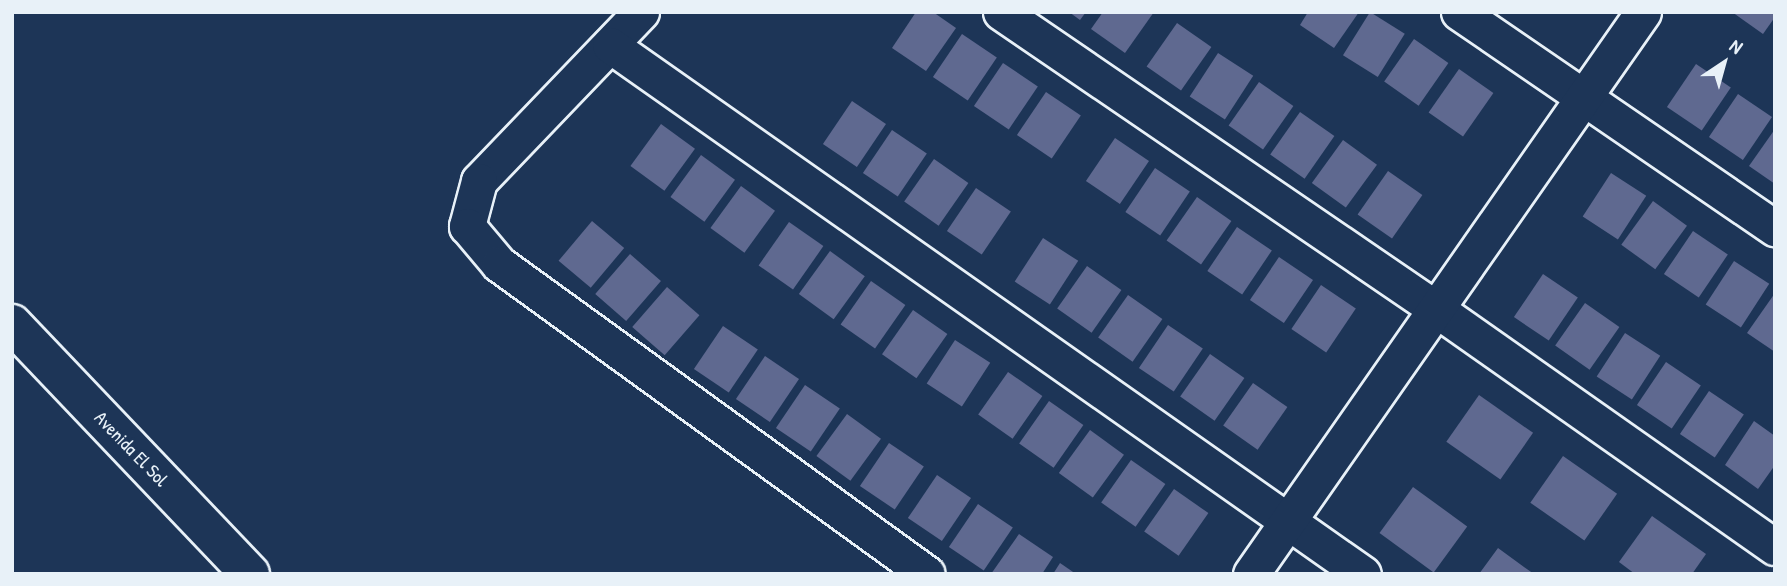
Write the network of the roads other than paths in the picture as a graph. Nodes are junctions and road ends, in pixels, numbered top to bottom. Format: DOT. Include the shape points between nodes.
graph roads {
  1 [pos="641,12"];
  2 [pos="1001,12"];
  3 [pos="1459,12"];
  4 [pos="1643,12"];
  5 [pos="610,45"];
  6 [pos="1584,97"];
  7 [pos="1775,228"];
  8 [pos="1436,309"];
  9 [pos="12,324"];
  10 [pos="1288,521"];
  11 [pos="1775,547"];
  12 [pos="250,574"];
  13 [pos="927,574"];
  14 [pos="1251,574"];
  15 [pos="1363,574"];
  1 -- 5 [label="street"];
  2 -- 8 [label="street"];
  3 -- 6 [label="street"];
  4 -- 6 [label="street"];
  5 -- 10 [label="street"];
  5 -- 13 [label="street" via="479,181 467,226 499,264"];
  6 -- 7 [label="street"];
  6 -- 8 [label="street"];
  8 -- 10 [label="street"];
  8 -- 11 [label="street"];
  9 -- 12 [label="street, Avenida El Sol"];
  10 -- 14 [label="street"];
  10 -- 15 [label="street"];
}
